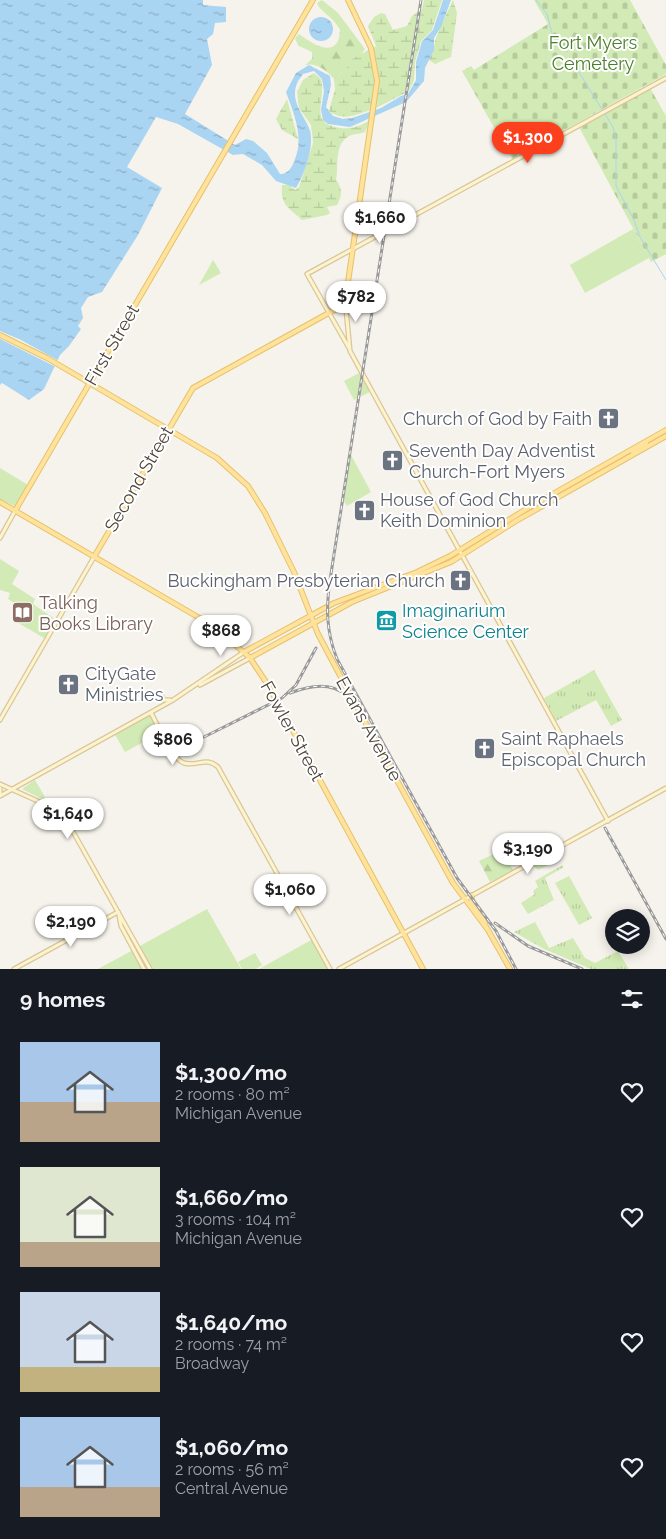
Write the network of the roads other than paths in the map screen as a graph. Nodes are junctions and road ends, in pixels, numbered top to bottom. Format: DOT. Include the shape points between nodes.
graph roads {
  1 [pos="348,0"];
  2 [pos="313,1"];
  3 [pos="666,78"];
  4 [pos="355,248"];
  5 [pos="343,302"];
  6 [pos="329,313"];
  7 [pos="0,336"];
  8 [pos="350,351"];
  9 [pos="90,384"];
  10 [pos="168,429"];
  11 [pos="666,430"];
  12 [pos="666,436"];
  13 [pos="646,440"];
  14 [pos="630,456"];
  15 [pos="548,496"];
  16 [pos="0,502"];
  17 [pos="528,508"];
  18 [pos="535,510"];
  19 [pos="15,511"];
  20 [pos="519,519"];
  21 [pos="0,538"];
  22 [pos="460,550"];
  23 [pos="463,555"];
  24 [pos="94,557"];
  25 [pos="311,616"];
  26 [pos="314,623"];
  27 [pos="244,652"];
  28 [pos="250,658"];
  29 [pos="234,659"];
  30 [pos="213,678"];
  31 [pos="190,689"];
  32 [pos="160,693"];
  33 [pos="173,700"];
  34 [pos="151,713"];
  35 [pos="0,720"];
  36 [pos="0,784"];
  37 [pos="0,788"];
  38 [pos="666,788"];
  39 [pos="13,789"];
  40 [pos="0,795"];
  41 [pos="608,821"];
  42 [pos="472,895"];
  43 [pos="464,900"];
  44 [pos="118,912"];
  45 [pos="487,929"];
  46 [pos="403,933"];
  47 [pos="14,969"];
  48 [pos="144,969"];
  49 [pos="150,969"];
  50 [pos="330,969"];
  51 [pos="339,969"];
  52 [pos="423,969"];
  53 [pos="510,969"];
  1 -- 4 [label="main road" via="373,55 377,81"];
  2 -- 9 [label="main road, First Street"];
  3 -- 4 [label="street"];
  4 -- 5 [label="main road" via="348,293"];
  4 -- 6 [label="street" via="307,274"];
  5 -- 6 [label="main road, Second Street"];
  5 -- 8 [label="street"];
  6 -- 8 [label="street"];
  6 -- 10 [label="main road, Second Street" via="197,384"];
  7 -- 9 [label="main road, Evans Avenue"];
  8 -- 22 [label="street"];
  9 -- 10 [label="main road, Evans Avenue"];
  9 -- 19 [label="main road, First Street"];
  10 -- 24 [label="main road, Second Street"];
  10 -- 25 [label="main road, Evans Avenue" via="218,458 244,481 267,517"];
  11 -- 13 [label="main road"];
  12 -- 14 [label="main road"];
  13 -- 14 [label="main road"];
  13 -- 15 [label="main road"];
  14 -- 18 [label="main road"];
  15 -- 17 [label="main road"];
  15 -- 18 [label="main road" via="536,505"];
  16 -- 19 [label="main road, Fowler Street"];
  17 -- 20 [label="main road"];
  17 -- 22 [label="main road"];
  18 -- 20 [label="main road"];
  19 -- 21 [label="street, First Street"];
  19 -- 24 [label="main road, Fowler Street"];
  20 -- 23 [label="main road"];
  22 -- 23 [label="street"];
  22 -- 25 [label="main road" via="417,572 347,597"];
  23 -- 26 [label="main road" via="366,596"];
  23 -- 41 [label="street"];
  24 -- 27 [label="main road, Fowler Street" via="215,627"];
  24 -- 35 [label="street, Second Street"];
  25 -- 26 [label="main road, Evans Avenue"];
  25 -- 27 [label="main road"];
  26 -- 28 [label="main road"];
  26 -- 43 [label="main road, Evans Avenue"];
  27 -- 28 [label="main road, Fowler Street"];
  27 -- 29 [label="street"];
  28 -- 30 [label="street"];
  28 -- 46 [label="main road, Fowler Street" via="269,687"];
  29 -- 30 [label="street"];
  29 -- 31 [label="street"];
  30 -- 31 [label="street"];
  31 -- 33 [label="street"];
  32 -- 33 [label="street" via="164,700"];
  33 -- 34 [label="street"];
  34 -- 39 [label="street"];
  34 -- 50 [label="street" via="178,759 190,764 207,761 218,767"];
  36 -- 39 [label="street"];
  37 -- 40 [label="street"];
  38 -- 41 [label="street"];
  39 -- 40 [label="street"];
  39 -- 44 [label="street" via="62,812"];
  41 -- 42 [label="street"];
  42 -- 43 [label="street"];
  42 -- 45 [label="main road" via="471,902"];
  43 -- 45 [label="main road, Evans Avenue"];
  43 -- 46 [label="street"];
  44 -- 47 [label="street"];
  44 -- 48 [label="street" via="121,926"];
  44 -- 49 [label="street"];
  45 -- 53 [label="main road, Evans Avenue"];
  46 -- 51 [label="street"];
  46 -- 52 [label="main road, Fowler Street"];
}
